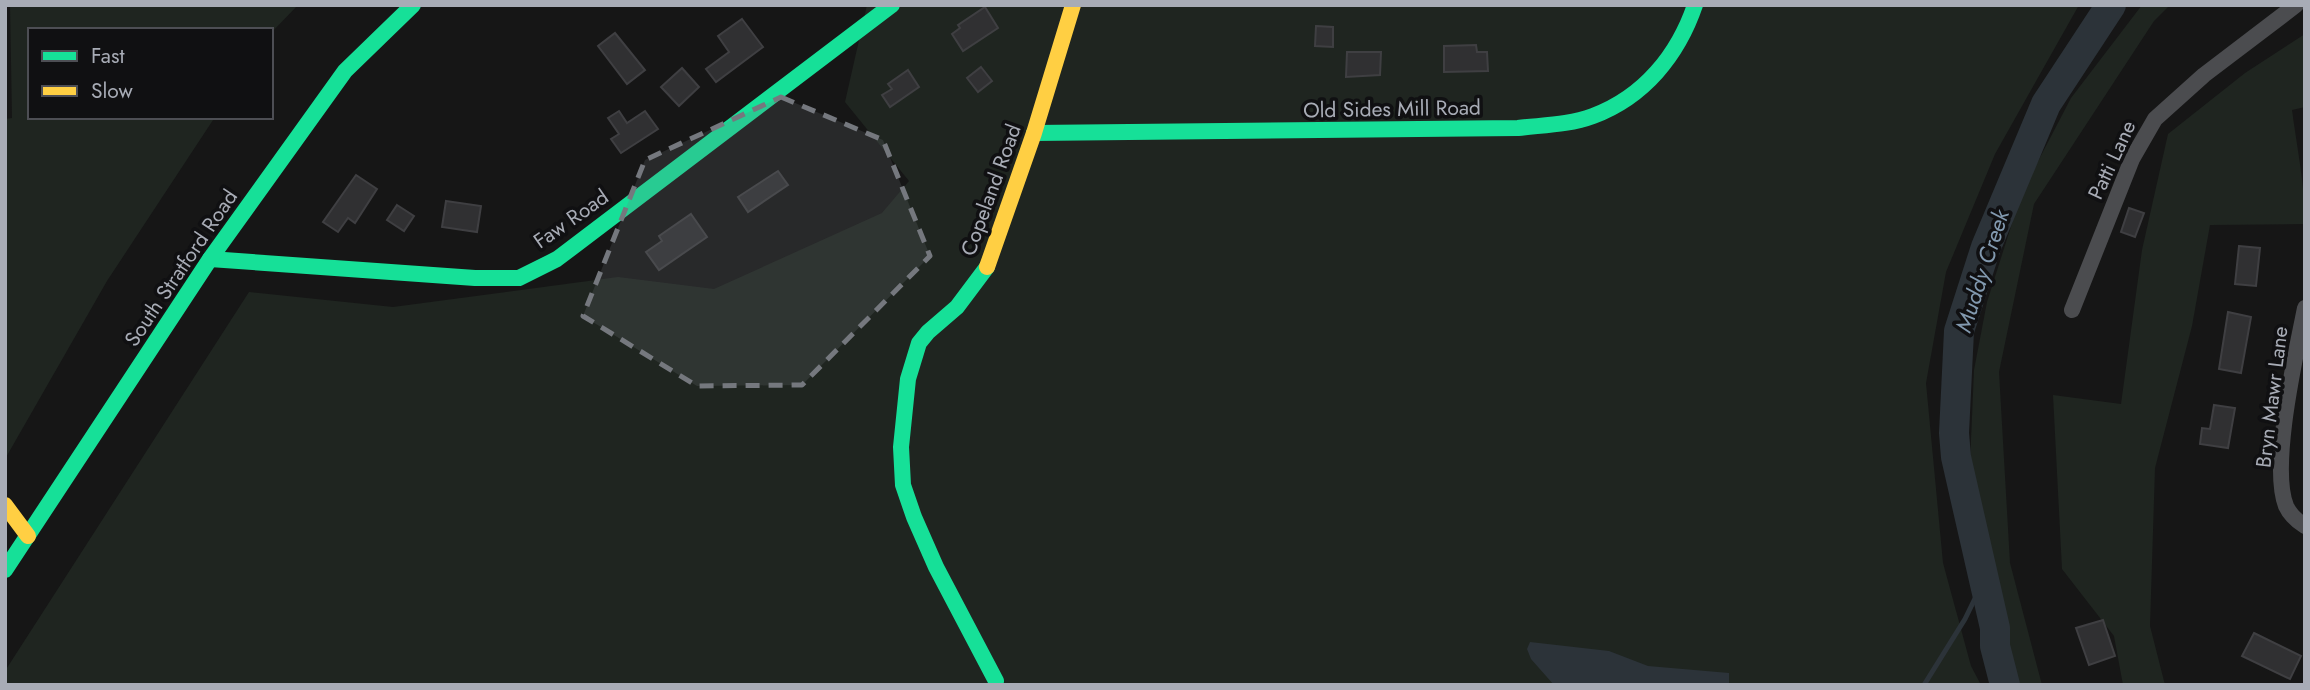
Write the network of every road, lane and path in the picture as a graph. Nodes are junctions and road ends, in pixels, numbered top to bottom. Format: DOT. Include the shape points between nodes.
graph roads {
  1 [pos="413,5"];
  2 [pos="892,5"];
  3 [pos="1073,5"];
  4 [pos="1695,5"];
  5 [pos="2296,5"];
  6 [pos="1034,133"];
  7 [pos="210,259"];
  8 [pos="2305,308"];
  9 [pos="2072,310"];
  10 [pos="5,505"];
  11 [pos="2305,526"];
  12 [pos="27,536"];
  13 [pos="5,570"];
  14 [pos="996,681"];
  1 -- 7 [label="street, South Stratford Road" via="345,71"];
  2 -- 7 [label="street, Faw Road" via="557,259 519,278"];
  3 -- 6 [label="street, Copeland Road"];
  4 -- 6 [label="street, Old Sides Mill Road" via="1682,39 1647,83 1620,103 1563,123 1492,128"];
  5 -- 9 [label="street, Patti Lane" via="2155,119 2132,159"];
  6 -- 14 [label="street, Copeland Road" via="985,272 916,350 901,447 903,485 914,517"];
  7 -- 12 [label="street, South Stratford Road"];
  8 -- 11 [label="street, Bryn Mawr Lane" via="2281,473 2287,508"];
  10 -- 12 [label="street"];
  12 -- 13 [label="street, South Stratford Road"];
}
